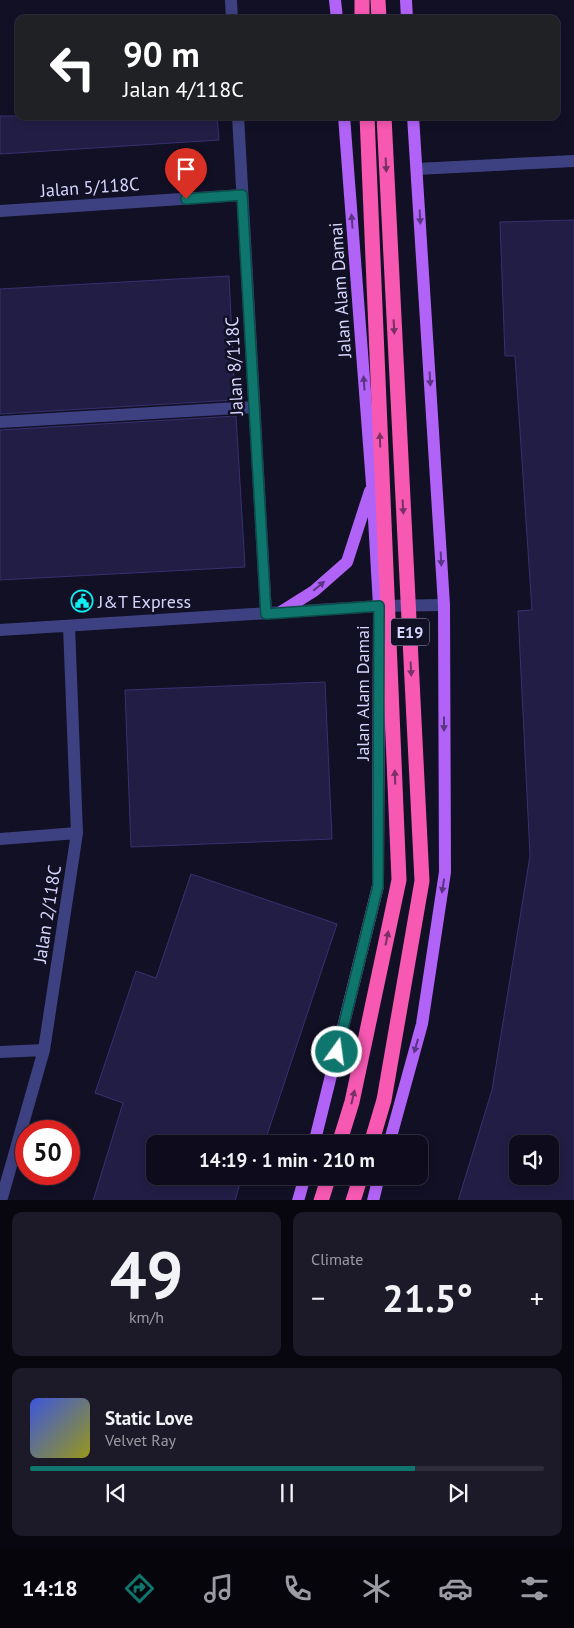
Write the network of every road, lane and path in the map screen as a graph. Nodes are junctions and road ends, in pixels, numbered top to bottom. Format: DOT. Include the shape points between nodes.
graph roads {
  1 [pos="231,0"];
  2 [pos="335,0"];
  3 [pos="362,0"];
  4 [pos="378,0"];
  5 [pos="406,0"];
  6 [pos="232,15"];
  7 [pos="337,15"];
  8 [pos="362,15"];
  9 [pos="379,15"];
  10 [pos="407,15"];
  11 [pos="238,120"];
  12 [pos="344,120"];
  13 [pos="366,120"];
  14 [pos="384,120"];
  15 [pos="413,120"];
  16 [pos="574,161"];
  17 [pos="417,169"];
  18 [pos="242,195"];
  19 [pos="0,211"];
  20 [pos="254,408"];
  21 [pos="0,422"];
  22 [pos="372,484"];
  23 [pos="444,605"];
  24 [pos="379,606"];
  25 [pos="279,613"];
  26 [pos="266,614"];
  27 [pos="69,626"];
  28 [pos="0,630"];
  29 [pos="78,833"];
  30 [pos="0,839"];
  31 [pos="44,1050"];
  32 [pos="0,1052"];
  33 [pos="316,1135"];
  34 [pos="342,1135"];
  35 [pos="374,1135"];
  36 [pos="391,1135"];
  37 [pos="302,1185"];
  38 [pos="325,1185"];
  39 [pos="358,1185"];
  40 [pos="377,1185"];
  41 [pos="1,1200"];
  42 [pos="298,1200"];
  43 [pos="321,1200"];
  44 [pos="353,1200"];
  45 [pos="373,1200"];
  1 -- 6 [label="street"];
  2 -- 7 [label="main road"];
  3 -- 8 [label="highway"];
  4 -- 9 [label="highway"];
  5 -- 10 [label="main road"];
  11 -- 18 [label="street, Jalan 8/118C"];
  22 -- 12 [label="main road, Jalan Alam Damai, one-way"];
  34 -- 13 [label="highway, E19, one-way, bridge" via="352,1102 399,880"];
  14 -- 35 [label="highway, E19, one-way, bridge" via="422,881 384,1100"];
  15 -- 17 [label="main road"];
  16 -- 17 [label="street"];
  17 -- 23 [label="main road, one-way"];
  18 -- 19 [label="street, Jalan 5/118C"];
  18 -- 20 [label="street, Jalan 8/118C"];
  20 -- 21 [label="street"];
  20 -- 26 [label="street, Jalan 8/118C"];
  22 -- 24 [label="main road, Jalan Alam Damai"];
  25 -- 22 [label="main road, one-way" via="314,591 347,562"];
  23 -- 24 [label="street"];
  23 -- 36 [label="main road, one-way" via="445,872 422,1024"];
  24 -- 25 [label="street"];
  24 -- 33 [label="main road, Jalan Alam Damai" via="378,886"];
  25 -- 26 [label="street"];
  26 -- 27 [label="street"];
  27 -- 28 [label="street"];
  27 -- 29 [label="street, Jalan 2/118C"];
  29 -- 30 [label="street"];
  29 -- 31 [label="street, Jalan 2/118C"];
  31 -- 32 [label="street"];
  31 -- 41 [label="street, Jalan 2/118C"];
  37 -- 42 [label="main road"];
  38 -- 43 [label="highway"];
  39 -- 44 [label="highway"];
  40 -- 45 [label="main road"];
}
